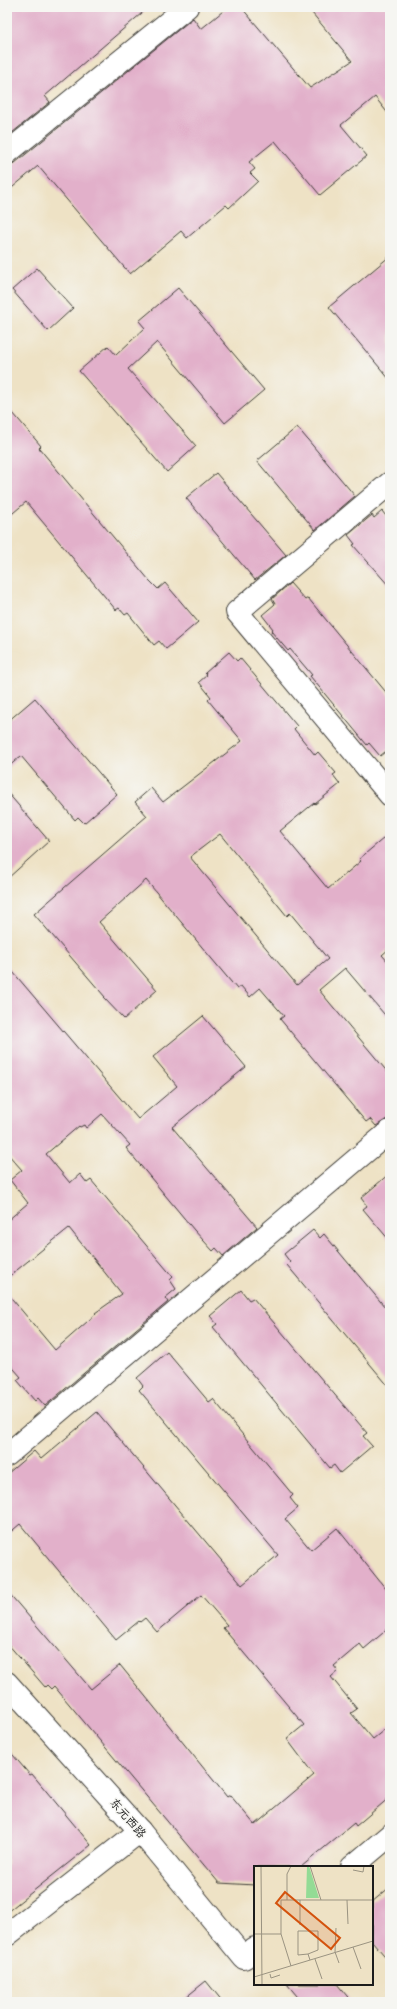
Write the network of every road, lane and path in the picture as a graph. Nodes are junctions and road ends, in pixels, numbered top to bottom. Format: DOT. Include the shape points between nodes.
graph roads {
  1 [pos="187,7"];
  2 [pos="7,153"];
  3 [pos="390,483"];
  4 [pos="390,795"];
  5 [pos="390,1131"];
  6 [pos="7,1455"];
  7 [pos="7,1683"];
  8 [pos="140,1830"];
  9 [pos="390,1836"];
  10 [pos="353,1866"];
  11 [pos="7,1935"];
  12 [pos="249,1953"];
  1 -- 2 [label="street"];
  3 -- 4 [label="street" via="237,612"];
  5 -- 6 [label="street"];
  7 -- 8 [label="street, 东元西路"];
  8 -- 11 [label="street"];
  8 -- 12 [label="street, 东元西路"];
  9 -- 10 [label="street"];
}
